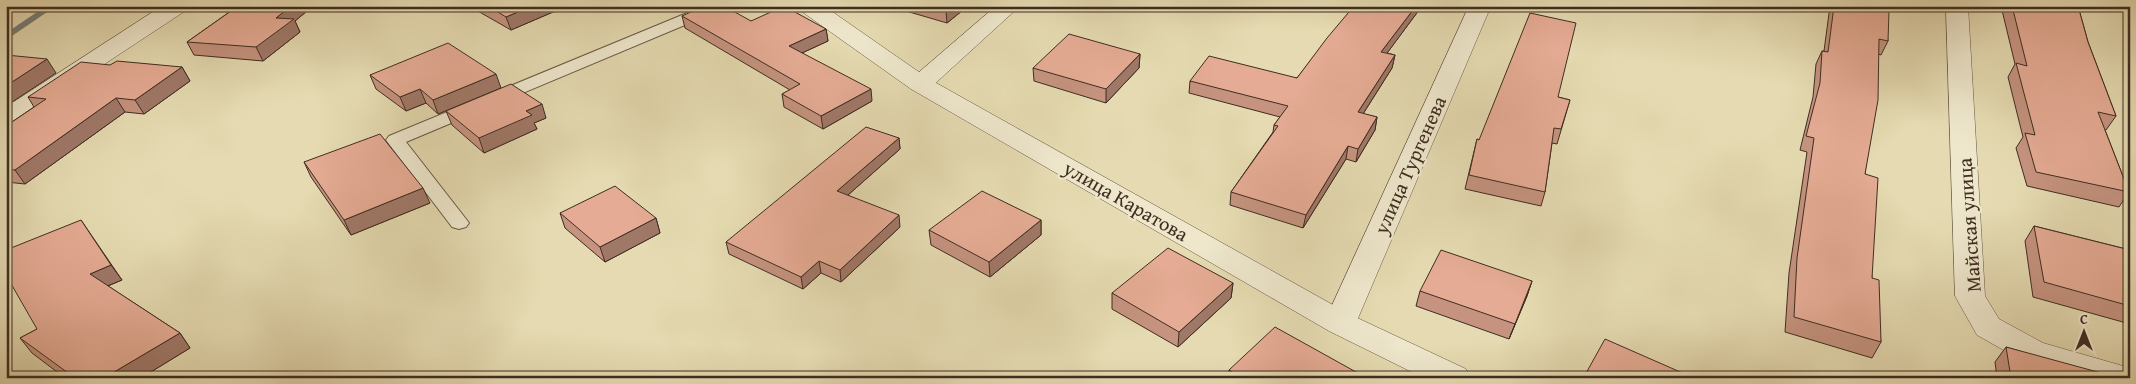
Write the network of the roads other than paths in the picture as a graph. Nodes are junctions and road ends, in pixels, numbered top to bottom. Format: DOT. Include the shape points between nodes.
graph roads {
  1 [pos="177,6"];
  2 [pos="718,6"];
  3 [pos="809,6"];
  4 [pos="1009,6"];
  5 [pos="1480,6"];
  6 [pos="1957,6"];
  7 [pos="920,84"];
  8 [pos="6,118"];
  9 [pos="459,223"];
  10 [pos="1340,323"];
  11 [pos="1454,378"];
  12 [pos="2122,378"];
  1 -- 8 [label="street"];
  2 -- 9 [label="lane" via="395,140"];
  3 -- 7 [label="street, улица Каратова"];
  4 -- 7 [label="street"];
  5 -- 10 [label="street, улица Тургенева"];
  6 -- 12 [label="street, Майская улица" via="1970,296 1988,326 2032,352"];
  7 -- 10 [label="street, улица Каратова"];
  10 -- 11 [label="street, улица Каратова"];
}
